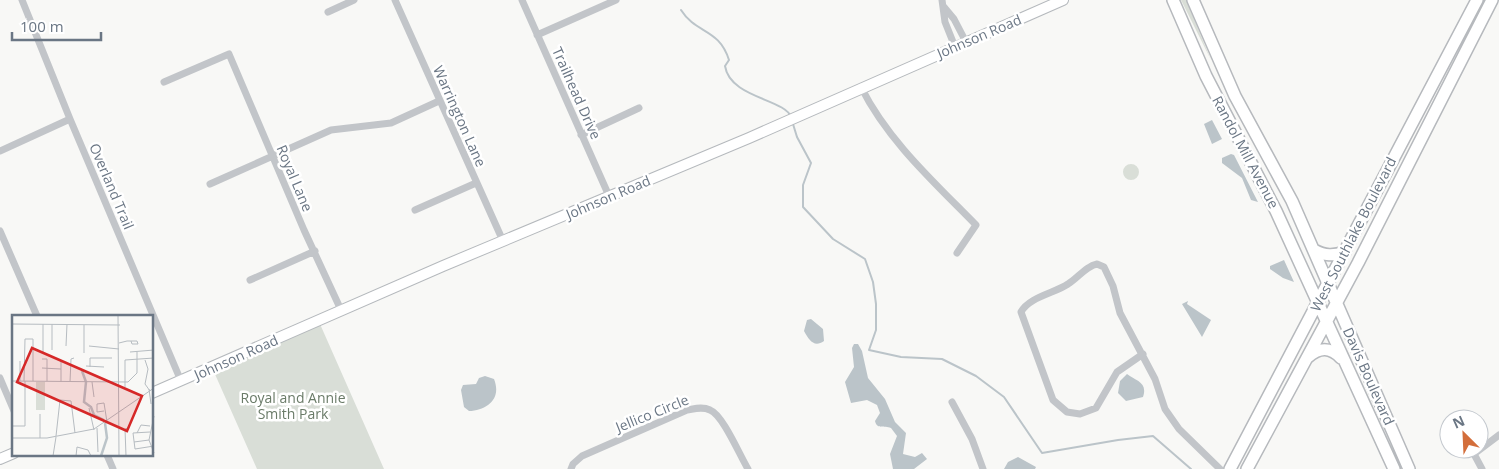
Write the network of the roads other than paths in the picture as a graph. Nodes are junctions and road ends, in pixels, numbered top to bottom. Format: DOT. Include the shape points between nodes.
graph roads {
  1 [pos="22,0"];
  2 [pos="354,0"];
  3 [pos="395,0"];
  4 [pos="522,0"];
  5 [pos="616,0"];
  6 [pos="1063,0"];
  7 [pos="1174,0"];
  8 [pos="1193,0"];
  9 [pos="1492,0"];
  10 [pos="1476,2"];
  11 [pos="943,3"];
  12 [pos="328,12"];
  13 [pos="537,35"];
  14 [pos="966,42"];
  15 [pos="1469,44"];
  16 [pos="955,46"];
  17 [pos="164,82"];
  18 [pos="1430,86"];
  19 [pos="860,87"];
  20 [pos="1445,90"];
  21 [pos="439,101"];
  22 [pos="639,108"];
  23 [pos="70,119"];
  24 [pos="582,136"];
  25 [pos="0,152"];
  26 [pos="272,156"];
  27 [pos="476,183"];
  28 [pos="210,184"];
  29 [pos="609,196"];
  30 [pos="415,210"];
  31 [pos="0,231"];
  32 [pos="503,241"];
  33 [pos="1314,250"];
  34 [pos="315,251"];
  35 [pos="957,252"];
  36 [pos="1345,252"];
  37 [pos="250,280"];
  38 [pos="1328,283"];
  39 [pos="1337,303"];
  40 [pos="1317,304"];
  41 [pos="341,310"];
  42 [pos="37,315"];
  43 [pos="153,315"];
  44 [pos="154,317"];
  45 [pos="1326,323"];
  46 [pos="1143,354"];
  47 [pos="1308,357"];
  48 [pos="1343,360"];
  49 [pos="0,378"];
  50 [pos="181,381"];
  51 [pos="154,393"];
  52 [pos="952,402"];
  53 [pos="12,406"];
  54 [pos="1499,435"];
  55 [pos="12,454"];
  56 [pos="107,456"];
  57 [pos="0,459"];
  58 [pos="113,469"];
  59 [pos="571,469"];
  60 [pos="748,469"];
  61 [pos="983,469"];
  62 [pos="1220,469"];
  63 [pos="1230,469"];
  64 [pos="1246,469"];
  65 [pos="1394,469"];
  66 [pos="1409,469"];
  67 [pos="1482,469"];
  1 -- 23 [label="street, Overland Trail"];
  2 -- 12 [label="street"];
  3 -- 21 [label="street, Warrington Lane"];
  4 -- 13 [label="street, Trailhead Drive"];
  5 -- 13 [label="street"];
  6 -- 14 [label="street, Johnson Road"];
  7 -- 40 [label="main road, Randol Mill Avenue" via="1206,76 1276,211"];
  8 -- 33 [label="main road, Randol Mill Avenue" via="1219,63 1292,201"];
  9 -- 15 [label="main road, West Southlake Boulevard"];
  10 -- 15 [label="main road" via="1474,17 1465,36"];
  10 -- 18 [label="main road, West Southlake Boulevard"];
  11 -- 14 [label="street"];
  11 -- 16 [label="street"];
  13 -- 24 [label="street, Trailhead Drive"];
  14 -- 16 [label="street, Johnson Road"];
  15 -- 20 [label="main road, West Southlake Boulevard"];
  16 -- 19 [label="street, Johnson Road"];
  17 -- 26 [label="street, Royal Lane" via="229,54"];
  18 -- 20 [label="main road"];
  18 -- 36 [label="main road, West Southlake Boulevard"];
  19 -- 29 [label="street, Johnson Road"];
  19 -- 35 [label="street" via="871,108 906,152 976,225"];
  20 -- 39 [label="main road, West Southlake Boulevard"];
  21 -- 26 [label="street" via="391,123 331,130"];
  21 -- 27 [label="street, Warrington Lane"];
  22 -- 24 [label="street"];
  23 -- 25 [label="street"];
  23 -- 43 [label="street, Overland Trail"];
  24 -- 29 [label="street, Trailhead Drive"];
  26 -- 28 [label="street"];
  26 -- 34 [label="street, Royal Lane"];
  27 -- 30 [label="street"];
  27 -- 32 [label="street, Warrington Lane"];
  29 -- 32 [label="street, Johnson Road"];
  31 -- 42 [label="street"];
  32 -- 41 [label="street, Johnson Road"];
  33 -- 36 [label="main road" via="1334,256"];
  33 -- 38 [label="main road, Randol Mill Avenue"];
  34 -- 37 [label="street"];
  34 -- 41 [label="street, Royal Lane"];
  36 -- 38 [label="main road, West Southlake Boulevard"];
  38 -- 39 [label="main road, Davis Boulevard"];
  38 -- 40 [label="main road, West Southlake Boulevard"];
  39 -- 45 [label="main road, West Southlake Boulevard"];
  39 -- 66 [label="main road, Davis Boulevard"];
  40 -- 45 [label="main road, Davis Boulevard"];
  40 -- 63 [label="main road, West Southlake Boulevard"];
  41 -- 50 [label="street, Johnson Road"];
  44 -- 50 [label="street, Overland Trail"];
  45 -- 47 [label="main road, West Southlake Boulevard"];
  45 -- 48 [label="main road, Davis Boulevard"];
  46 -- 46 [label="street" via="1120,313 1106,270 1101,265 1089,267 1068,284 1026,306 1021,312 1054,400 1066,412 1080,414 1096,408 1117,372"];
  46 -- 62 [label="street" via="1171,419"];
  47 -- 48 [label="main road" via="1313,352 1327,349"];
  47 -- 64 [label="main road, West Southlake Boulevard"];
  48 -- 65 [label="main road, Davis Boulevard"];
  49 -- 53 [label="street"];
  50 -- 51 [label="street, Johnson Road"];
  52 -- 61 [label="street" via="972,439"];
  54 -- 67 [label="street" via="1474,454"];
  55 -- 57 [label="street"];
  56 -- 58 [label="street"];
  59 -- 60 [label="street, Jellico Circle" via="582,456 687,410 699,408 711,410 720,420"];
}
